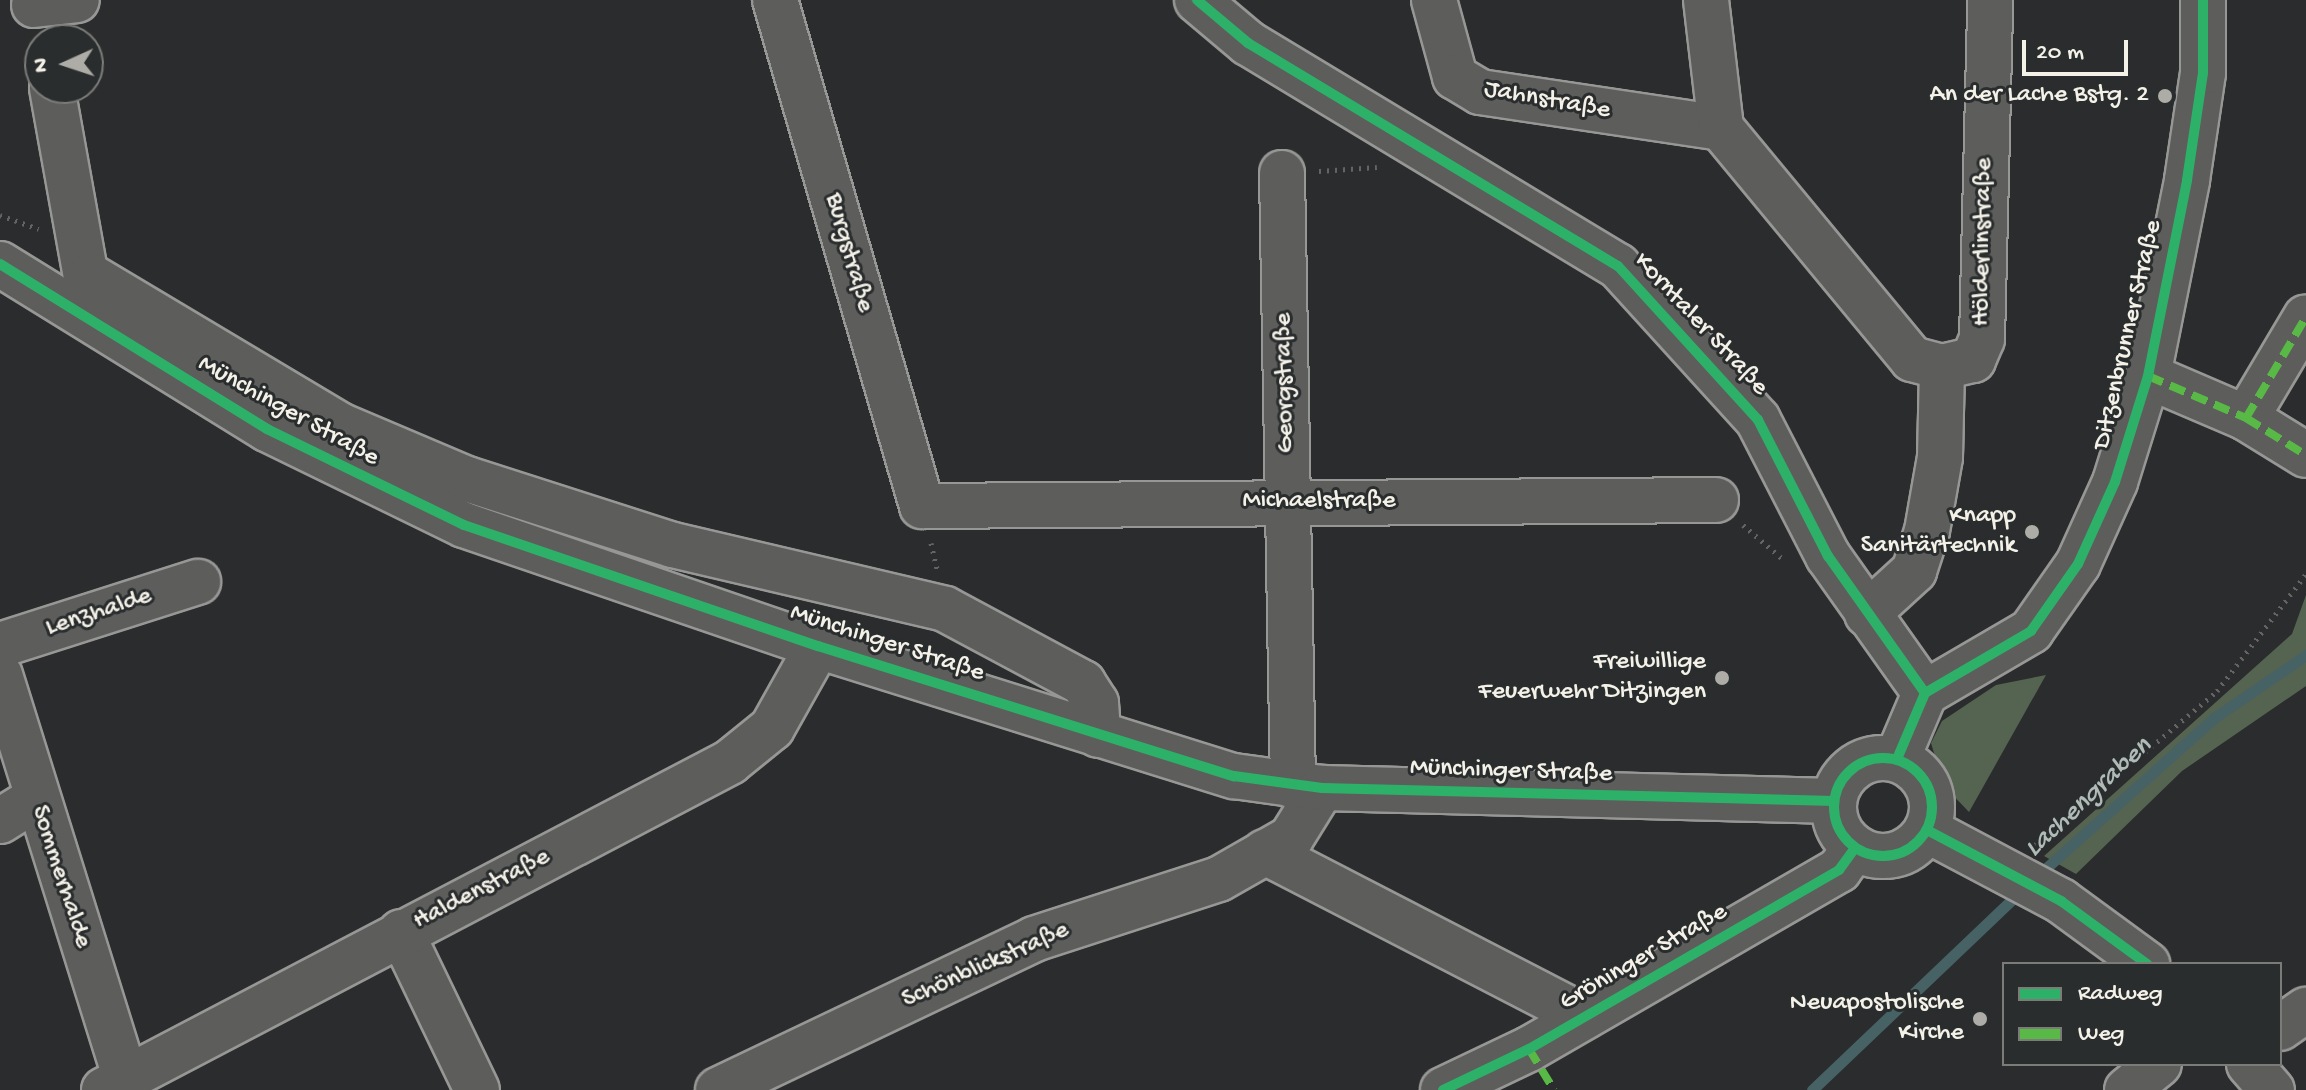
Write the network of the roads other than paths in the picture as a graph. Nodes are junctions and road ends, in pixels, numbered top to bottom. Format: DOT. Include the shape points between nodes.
graph roads {
  1 [pos="77,0"];
  2 [pos="775,0"];
  3 [pos="1197,0"];
  4 [pos="1434,0"];
  5 [pos="1706,0"];
  6 [pos="1990,0"];
  7 [pos="2203,0"];
  8 [pos="37,15"];
  9 [pos="55,104"];
  10 [pos="1721,128"];
  11 [pos="1282,173"];
  12 [pos="0,264"];
  13 [pos="90,276"];
  14 [pos="2306,317"];
  15 [pos="92,323"];
  16 [pos="1942,367"];
  17 [pos="2148,376"];
  18 [pos="2246,418"];
  19 [pos="2306,455"];
  20 [pos="1716,500"];
  21 [pos="1288,502"];
  22 [pos="922,506"];
  23 [pos="198,582"];
  24 [pos="1867,614"];
  25 [pos="0,645"];
  26 [pos="818,646"];
  27 [pos="0,675"];
  28 [pos="1925,693"];
  29 [pos="1098,735"];
  30 [pos="1897,759"];
  31 [pos="1308,787"];
  32 [pos="1834,801"];
  33 [pos="17,811"];
  34 [pos="1927,830"];
  35 [pos="1855,848"];
  36 [pos="1265,852"];
  37 [pos="401,932"];
  38 [pos="2144,962"];
  39 [pos="2306,1010"];
  40 [pos="1584,1017"];
  41 [pos="2282,1027"];
  42 [pos="2157,1066"];
  43 [pos="2251,1066"];
  44 [pos="114,1084"];
  45 [pos="477,1090"];
  46 [pos="718,1090"];
  47 [pos="1443,1090"];
  48 [pos="2127,1090"];
  49 [pos="2272,1090"];
  1 -- 8 [label="street"];
  2 -- 22 [label="street, Burgstraße"];
  3 -- 24 [label="street, Korntaler Straße" via="1248,43 1618,266 1758,420"];
  4 -- 10 [label="street, Jahnstraße" via="1455,77 1480,92"];
  5 -- 10 [label="street"];
  6 -- 16 [label="street, Hölderlinstraße" via="1982,339 1973,360"];
  7 -- 17 [label="street, Ditzenbrunner Straße" via="2203,73"];
  9 -- 13 [label="street"];
  10 -- 16 [label="street" via="1912,359"];
  11 -- 21 [label="street, Georgstraße"];
  12 -- 15 [label="street, Münchinger Straße"];
  13 -- 15 [label="street"];
  13 -- 29 [label="street, Münchinger Straße" via="342,426 467,479 673,545 945,609 1083,683 1096,703"];
  14 -- 18 [label="street"];
  15 -- 26 [label="street, Münchinger Straße" via="267,429 408,500"];
  16 -- 24 [label="street" via="1940,457 1927,531 1914,571"];
  17 -- 18 [label="street"];
  17 -- 28 [label="street, Ditzenbrunner Straße" via="2115,482 2053,603 2031,631"];
  18 -- 19 [label="street"];
  20 -- 21 [label="street, Michaelstraße"];
  21 -- 22 [label="street, Michaelstraße"];
  21 -- 31 [label="street, Georgstraße"];
  23 -- 25 [label="street, Lenzhalde"];
  24 -- 28 [label="street, Korntaler Straße"];
  26 -- 29 [label="street, Münchinger Straße"];
  26 -- 37 [label="street, Haldenstraße" via="772,728 730,762"];
  27 -- 33 [label="street, Sommerhalde"];
  28 -- 30 [label="street"];
  29 -- 31 [label="street, Münchinger Straße"];
  30 -- 32 [label="street" via="1855,766"];
  30 -- 34 [label="street" via="1925,779 1932,795"];
  31 -- 32 [label="street, Münchinger Straße"];
  31 -- 36 [label="street, Schönblickstraße" via="1291,838"];
  32 -- 35 [label="street" via="1835,819"];
  33 -- 44 [label="street, Sommerhalde"];
  34 -- 35 [label="street" via="1886,857"];
  34 -- 38 [label="street" via="2061,901"];
  35 -- 40 [label="street, Gröninger Straße" via="1839,870"];
  36 -- 40 [label="street"];
  36 -- 46 [label="street, Schönblickstraße" via="1219,879 1034,939"];
  37 -- 44 [label="street, Haldenstraße"];
  37 -- 45 [label="street"];
  39 -- 41 [label="street"];
  40 -- 47 [label="street, Gröninger Straße"];
  42 -- 48 [label="street"];
  43 -- 49 [label="street"];
}
